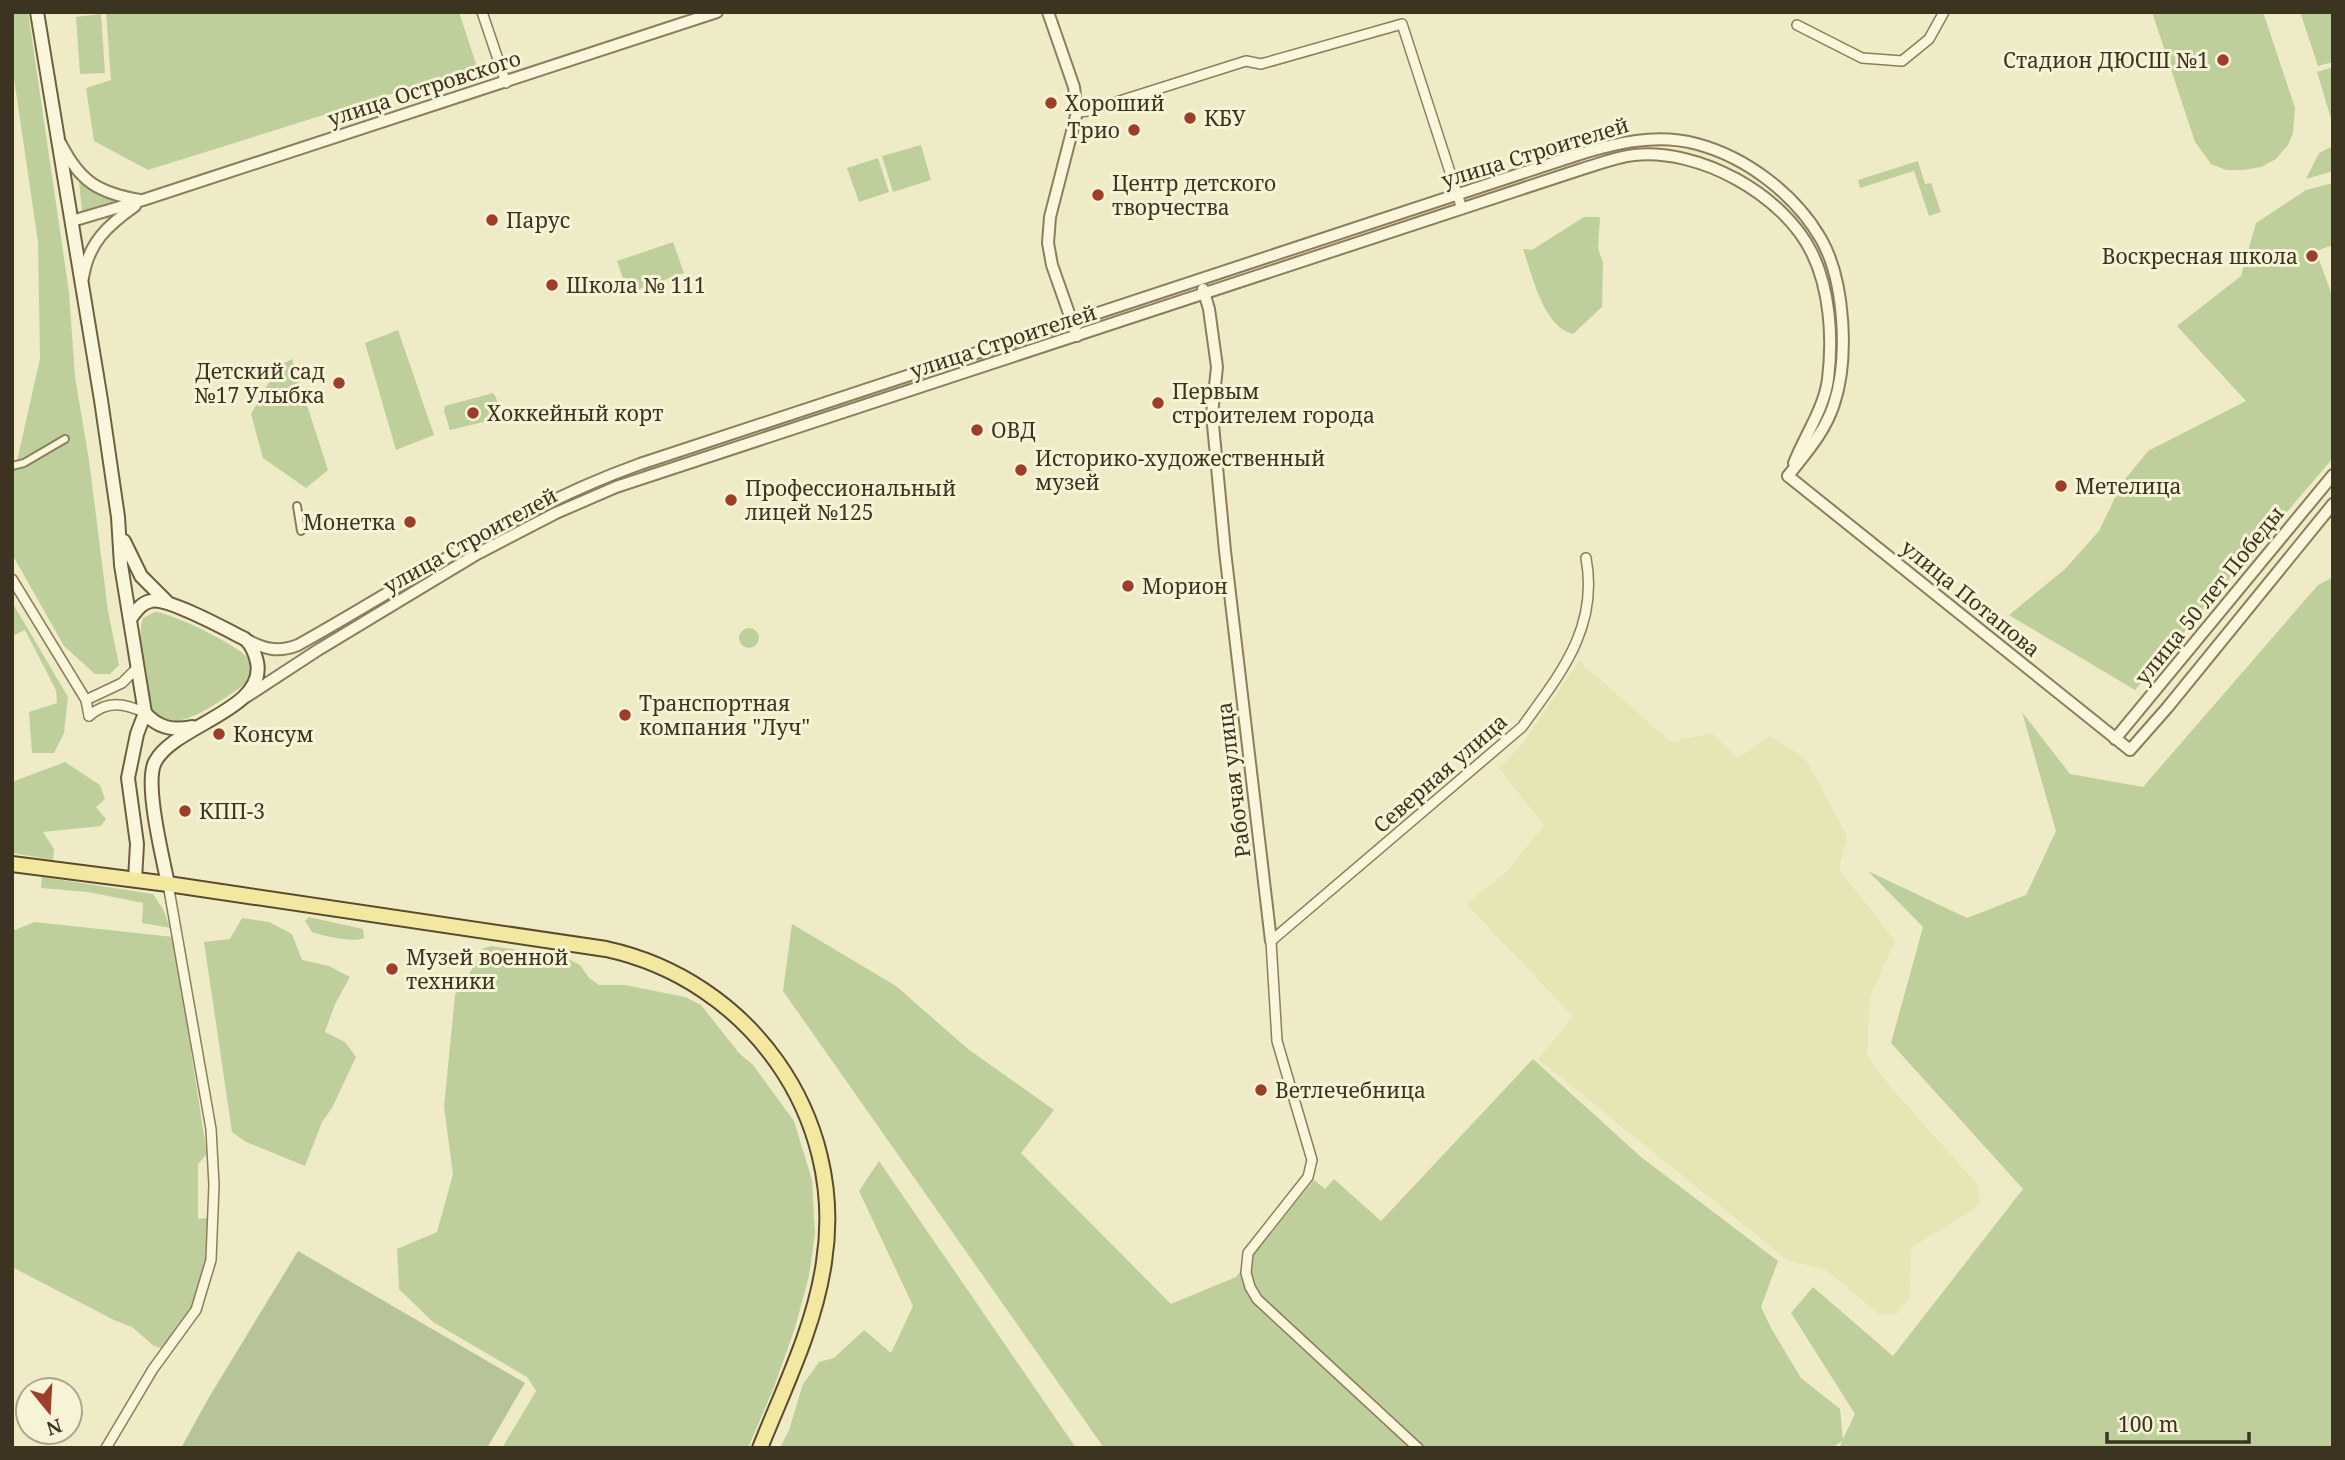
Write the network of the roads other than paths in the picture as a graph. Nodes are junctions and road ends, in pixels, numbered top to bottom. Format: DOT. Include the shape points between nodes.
graph roads {
  1 [pos="37,12"];
  2 [pos="482,12"];
  3 [pos="717,12"];
  4 [pos="1048,12"];
  5 [pos="1944,12"];
  6 [pos="1797,25"];
  7 [pos="506,83"];
  8 [pos="1077,112"];
  9 [pos="58,140"];
  10 [pos="1457,195"];
  11 [pos="143,200"];
  12 [pos="1462,209"];
  13 [pos="72,220"];
  14 [pos="1200,280"];
  15 [pos="82,286"];
  16 [pos="1839,291"];
  17 [pos="1825,292"];
  18 [pos="1204,294"];
  19 [pos="1073,322"];
  20 [pos="1077,336"];
  21 [pos="65,439"];
  22 [pos="12,466"];
  23 [pos="2333,475"];
  24 [pos="1788,476"];
  25 [pos="2333,504"];
  26 [pos="298,506"];
  27 [pos="118,517"];
  28 [pos="301,531"];
  29 [pos="1586,558"];
  30 [pos="12,579"];
  31 [pos="169,603"];
  32 [pos="130,619"];
  33 [pos="245,639"];
  34 [pos="138,667"];
  35 [pos="86,699"];
  36 [pos="241,700"];
  37 [pos="145,713"];
  38 [pos="203,724"];
  39 [pos="2115,739"];
  40 [pos="2130,750"];
  41 [pos="12,864"];
  42 [pos="135,880"];
  43 [pos="168,884"];
  44 [pos="1270,941"];
  45 [pos="106,1448"];
  46 [pos="760,1448"];
  47 [pos="1418,1448"];
  1 -- 9 [label="main road"];
  2 -- 7 [label="street"];
  3 -- 7 [label="street, улица Островского"];
  4 -- 8 [label="street" via="1074,87"];
  5 -- 6 [label="street" via="1929,39 1902,61 1862,58"];
  7 -- 11 [label="street, улица Островского"];
  8 -- 10 [label="street" via="1246,61 1261,64 1402,24"];
  8 -- 19 [label="street" via="1050,217 1048,243"];
  9 -- 11 [label="street" via="83,177 114,195"];
  9 -- 13 [label="main road"];
  10 -- 12 [label="street"];
  10 -- 14 [label="street, улица Строителей"];
  10 -- 16 [label="street, улица Строителей" via="1624,142 1695,144 1752,169 1793,204 1822,240"];
  11 -- 13 [label="street"];
  11 -- 15 [label="street" via="109,224 89,254"];
  12 -- 17 [label="street, улица Строителей" via="1614,159 1636,155 1679,158 1723,172 1766,199 1803,238"];
  12 -- 18 [label="street, улица Строителей"];
  13 -- 15 [label="main road"];
  14 -- 18 [label="street, Рабочая улица"];
  14 -- 19 [label="street, улица Строителей"];
  15 -- 27 [label="main road"];
  16 -- 17 [label="street"];
  16 -- 24 [label="street, улица Строителей" via="1843,328 1840,383 1821,434"];
  17 -- 24 [label="street, улица Строителей" via="1828,380 1822,405"];
  18 -- 20 [label="street, улица Строителей"];
  18 -- 44 [label="street, Рабочая улица" via="1217,367 1212,414"];
  19 -- 20 [label="street"];
  19 -- 33 [label="street, улица Строителей" via="599,479 470,543 285,650"];
  20 -- 36 [label="street, улица Строителей" via="584,500 477,554"];
  21 -- 22 [label="street"];
  23 -- 39 [label="street, улица 50 лет Победы"];
  24 -- 39 [label="street, улица Потапова"];
  25 -- 40 [label="street, улица 50 лет Победы"];
  26 -- 28 [label="street"];
  27 -- 31 [label="main road" via="128,553 141,576"];
  27 -- 32 [label="main road"];
  29 -- 44 [label="street, Северная улица" via="1590,578 1578,641 1522,727"];
  30 -- 35 [label="street"];
  31 -- 32 [label="main road" via="149,601"];
  31 -- 33 [label="main road"];
  32 -- 34 [label="main road"];
  33 -- 36 [label="main road" via="253,650 258,675 253,689"];
  34 -- 35 [label="street" via="122,682"];
  34 -- 37 [label="main road"];
  35 -- 37 [label="street" via="89,716 97,709 119,704"];
  36 -- 38 [label="main road"];
  37 -- 38 [label="main road" via="168,728"];
  37 -- 42 [label="main road" via="128,778 137,844"];
  38 -- 43 [label="main road" via="166,748 151,774"];
  39 -- 40 [label="street, улица Потапова"];
  41 -- 42 [label="main road"];
  42 -- 43 [label="main road"];
  43 -- 45 [label="street" via="211,1129 211,1260 196,1310 153,1369"];
  43 -- 46 [label="main road" via="627,954 694,983 738,1018 775,1061 805,1110 821,1162 827,1203 824,1262 814,1305"];
  44 -- 47 [label="street, Рабочая улица" via="1277,1041 1312,1160 1308,1177 1248,1253 1246,1273 1257,1299"];
}
